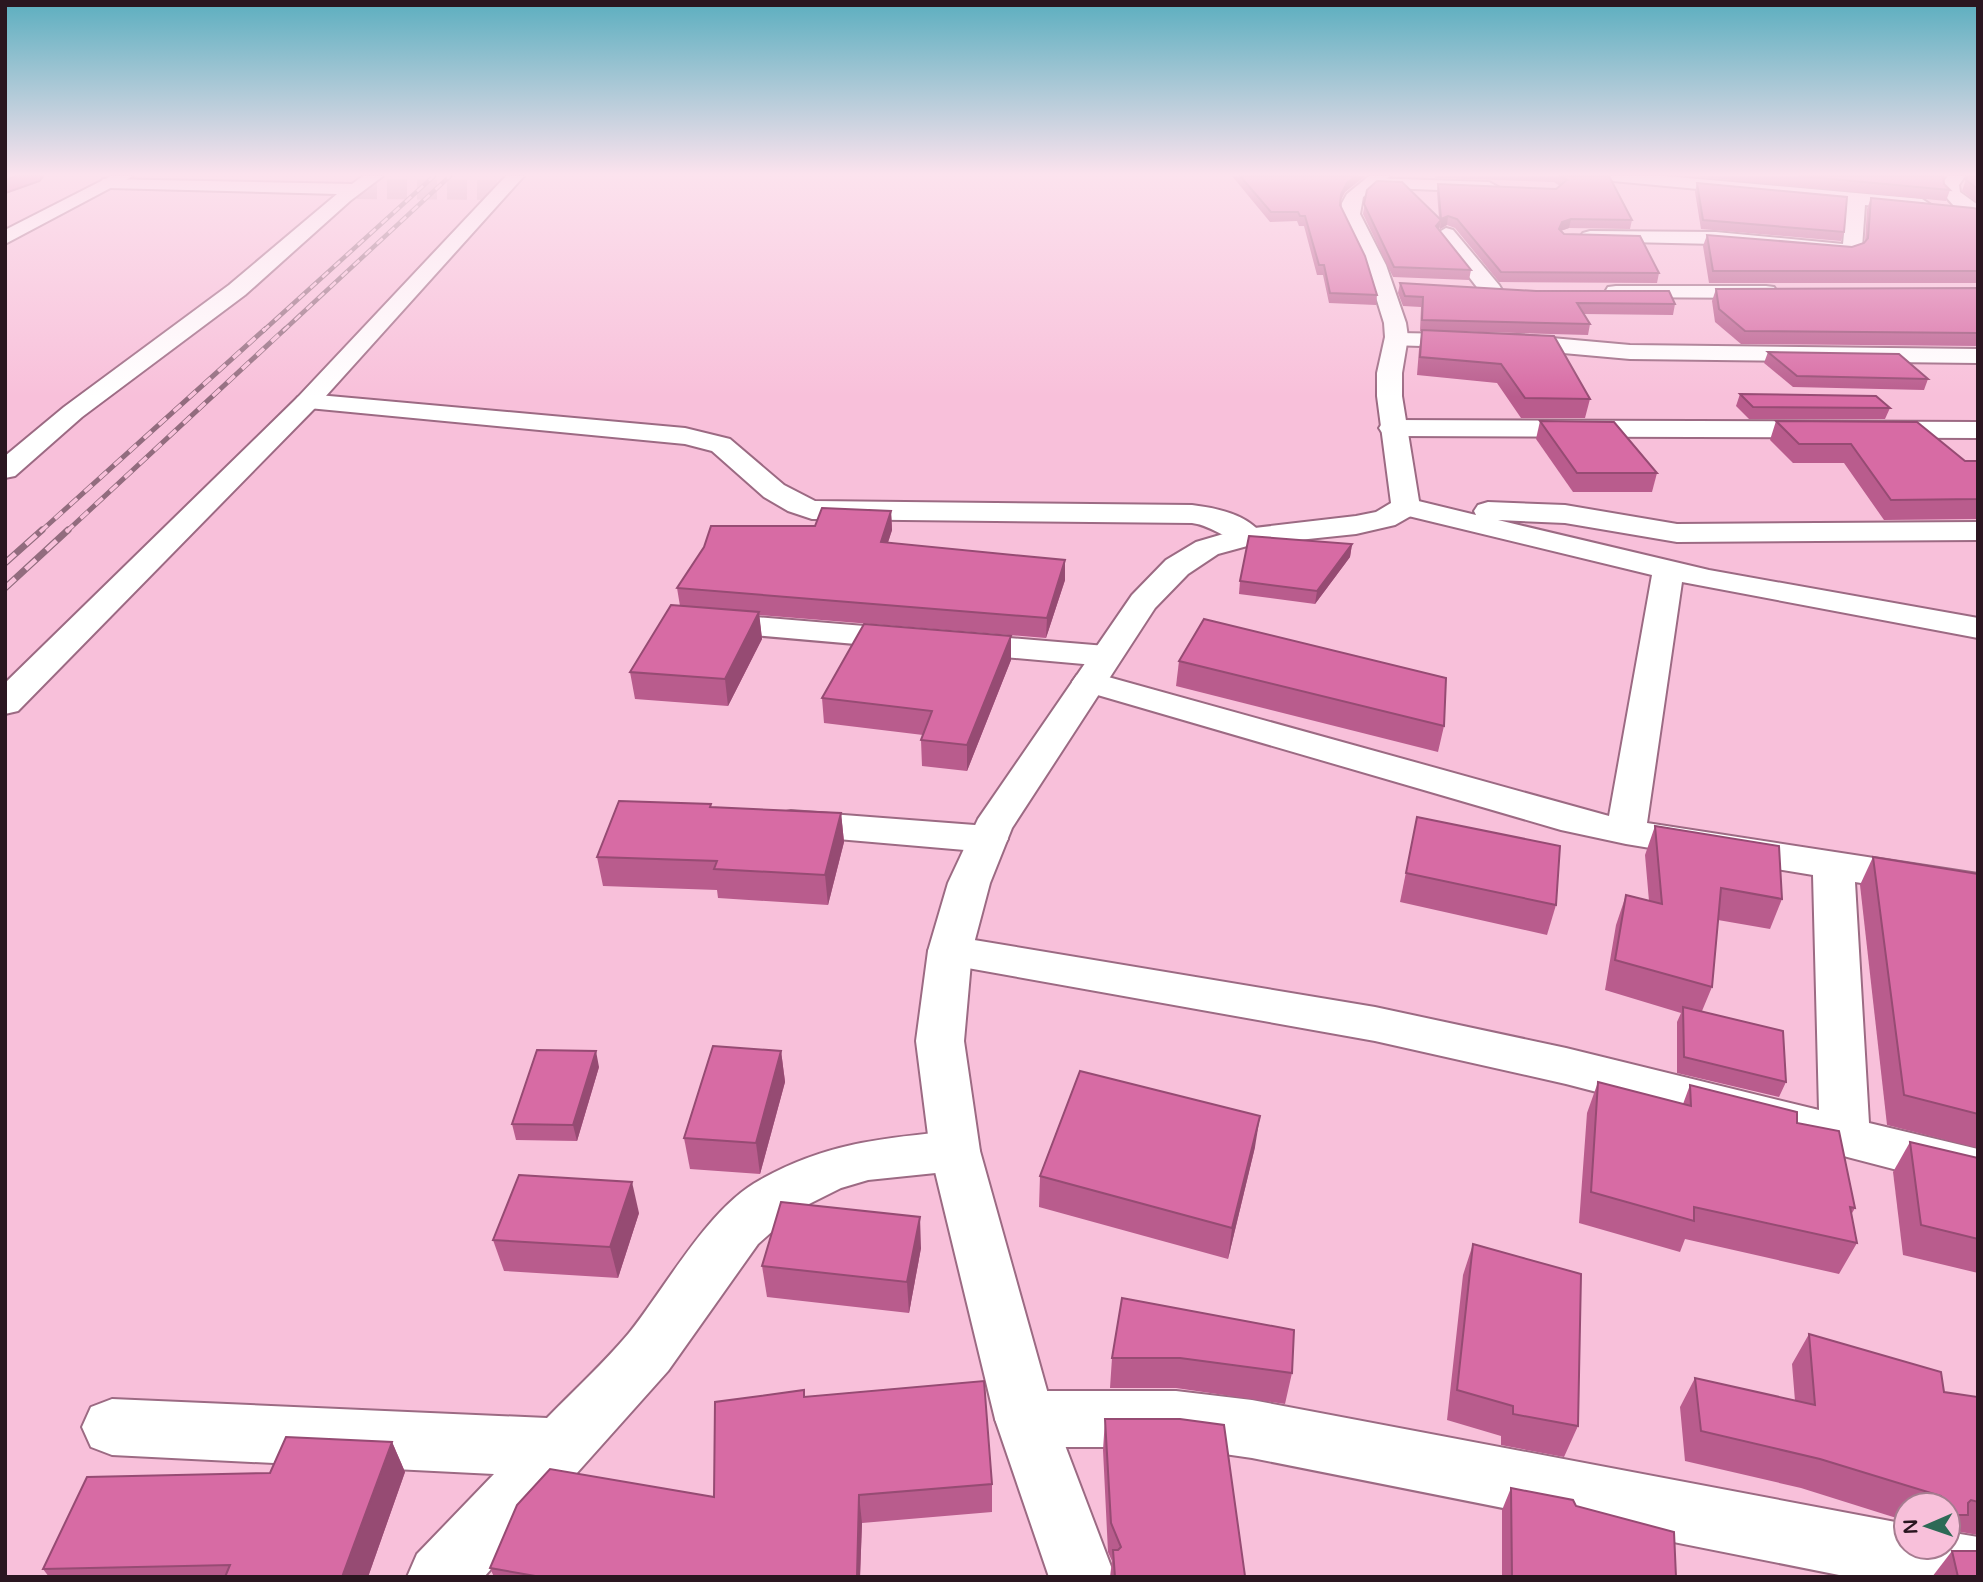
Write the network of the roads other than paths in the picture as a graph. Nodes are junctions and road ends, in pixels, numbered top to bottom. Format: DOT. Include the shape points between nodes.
graph roads {
  1 [pos="283,250"];
  2 [pos="447,250"];
  3 [pos="1369,250"];
  4 [pos="1459,250"];
  5 [pos="1583,250"];
  6 [pos="1588,255"];
  7 [pos="1604,283"];
  8 [pos="1464,288"];
  9 [pos="1491,290"];
  10 [pos="1513,292"];
  11 [pos="1791,292"];
  12 [pos="1397,340"];
  13 [pos="1978,356"];
  14 [pos="307,402"];
  15 [pos="1392,428"];
  16 [pos="1978,430"];
  17 [pos="5,470"];
  18 [pos="1420,510"];
  19 [pos="1978,531"];
  20 [pos="1248,536"];
  21 [pos="1668,571"];
  22 [pos="677,621"];
  23 [pos="1978,628"];
  24 [pos="1097,669"];
  25 [pos="5,704"];
  26 [pos="755,820"];
  27 [pos="1626,832"];
  28 [pos="988,839"];
  29 [pos="1833,864"];
  30 [pos="1978,888"];
  31 [pos="950,951"];
  32 [pos="1845,1136"];
  33 [pos="955,1151"];
  34 [pos="1978,1170"];
  35 [pos="1025,1419"];
  36 [pos="112,1427"];
  37 [pos="560,1448"];
  38 [pos="1978,1570"];
  39 [pos="440,1577"];
  40 [pos="1082,1577"];
  1 -- 17 [label="street"];
  2 -- 14 [label="street"];
  3 -- 12 [label="street" via="1393,286"];
  4 -- 9 [label="street"];
  5 -- 6 [label="street"];
  7 -- 11 [label="street" via="1626,292"];
  8 -- 9 [label="street"];
  9 -- 10 [label="street"];
  12 -- 13 [label="street" via="1519,342 1630,352"];
  12 -- 15 [label="street" via="1390,361"];
  14 -- 20 [label="street" via="709,441 721,445 778,496 812,510 1192,514 1215,517"];
  14 -- 25 [label="street"];
  15 -- 16 [label="street"];
  15 -- 18 [label="street" via="1406,487"];
  18 -- 19 [label="street" via="1565,514 1677,533"];
  18 -- 20 [label="street" via="1356,525"];
  18 -- 21 [label="street"];
  20 -- 24 [label="street" via="1207,548 1177,567 1143,602"];
  21 -- 23 [label="street"];
  21 -- 27 [label="street"];
  22 -- 24 [label="street"];
  24 -- 27 [label="street" via="1521,807"];
  24 -- 28 [label="street"];
  26 -- 28 [label="street"];
  27 -- 29 [label="street"];
  28 -- 31 [label="street" via="969,883"];
  29 -- 30 [label="street"];
  29 -- 32 [label="street"];
  31 -- 32 [label="street" via="1375,1024"];
  31 -- 33 [label="street" via="940,1041"];
  32 -- 34 [label="street"];
  33 -- 35 [label="street"];
  33 -- 37 [label="street" via="868,1160 827,1171 776,1196 739,1228 648,1353"];
  35 -- 38 [label="street" via="1177,1419 1252,1429"];
  35 -- 40 [label="street"];
  36 -- 37 [label="street"];
  37 -- 39 [label="street"];
}
